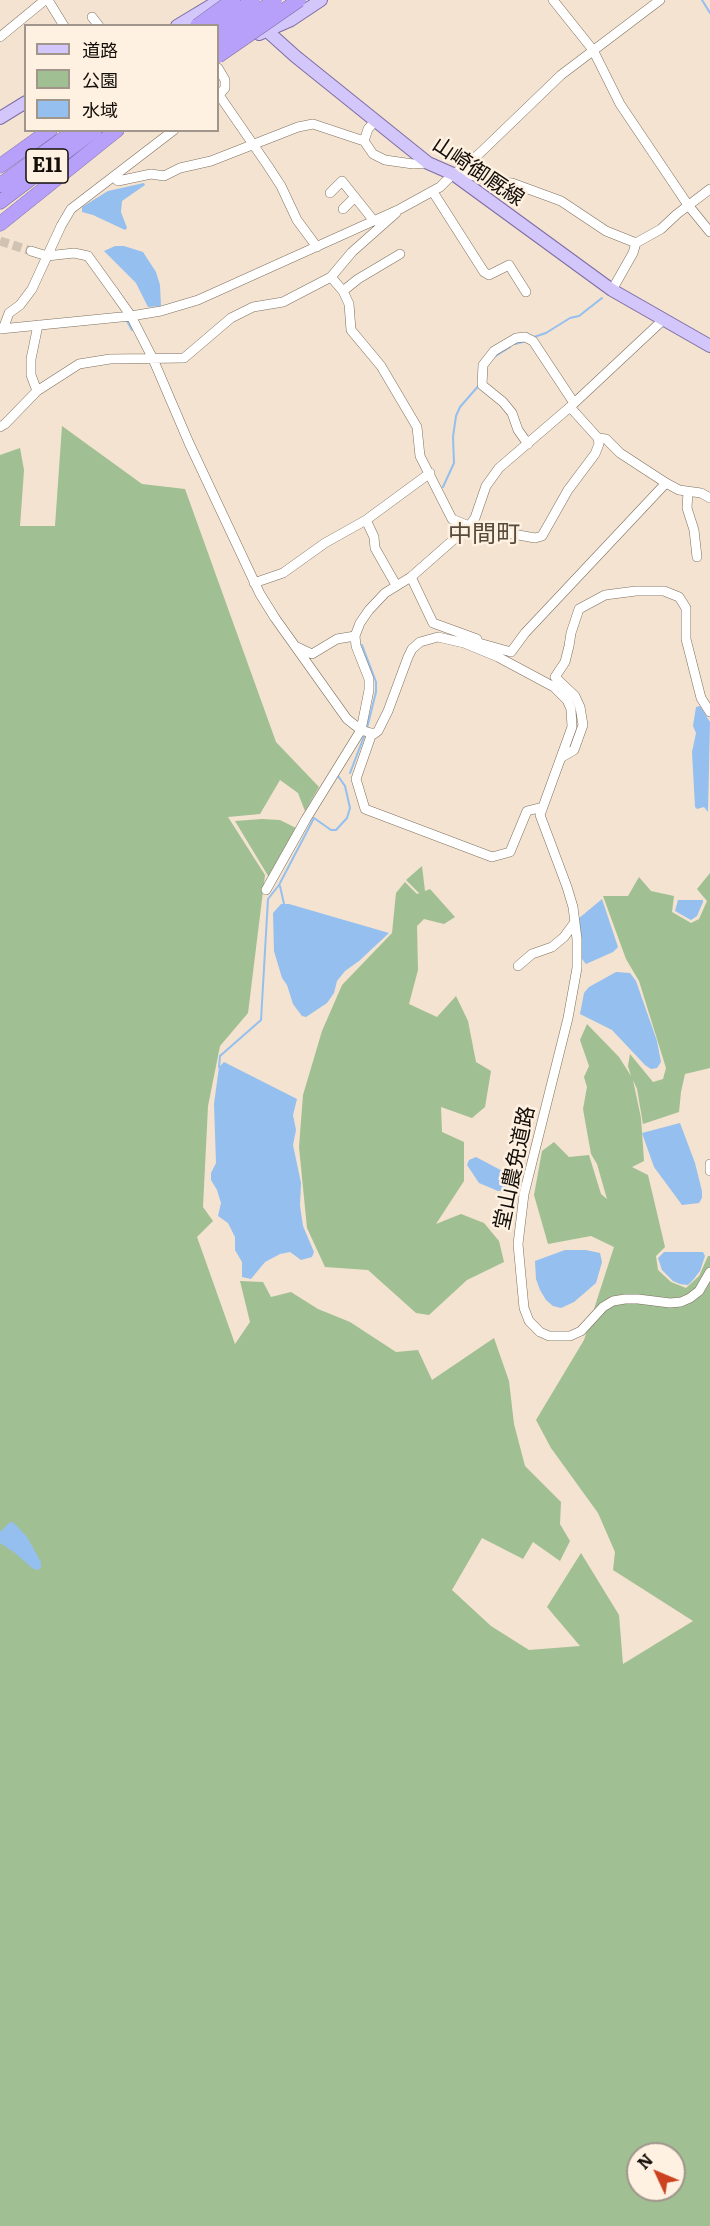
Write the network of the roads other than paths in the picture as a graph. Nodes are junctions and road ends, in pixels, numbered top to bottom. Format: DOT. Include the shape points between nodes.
graph roads {
  1 [pos="47,0"];
  2 [pos="219,0"];
  3 [pos="275,0"];
  4 [pos="299,0"];
  5 [pos="321,0"];
  6 [pos="553,0"];
  7 [pos="660,0"];
  8 [pos="244,1"];
  9 [pos="92,17"];
  10 [pos="63,24"];
  11 [pos="97,24"];
  12 [pos="180,24"];
  13 [pos="200,24"];
  14 [pos="219,25"];
  15 [pos="266,32"];
  16 [pos="0,38"];
  17 [pos="219,40"];
  18 [pos="219,47"];
  19 [pos="593,50"];
  20 [pos="219,55"];
  21 [pos="219,70"];
  22 [pos="219,95"];
  23 [pos="219,97"];
  24 [pos="24,103"];
  25 [pos="0,118"];
  26 [pos="375,121"];
  27 [pos="47,132"];
  28 [pos="72,132"];
  29 [pos="92,132"];
  30 [pos="115,132"];
  31 [pos="172,132"];
  32 [pos="364,141"];
  33 [pos="254,145"];
  34 [pos="428,163"];
  35 [pos="0,166"];
  36 [pos="455,173"];
  37 [pos="115,178"];
  38 [pos="0,185"];
  39 [pos="710,189"];
  40 [pos="433,192"];
  41 [pos="330,193"];
  42 [pos="355,198"];
  43 [pos="0,202"];
  44 [pos="690,208"];
  45 [pos="343,209"];
  46 [pos="400,209"];
  47 [pos="374,221"];
  48 [pos="0,224"];
  49 [pos="710,232"];
  50 [pos="636,243"];
  51 [pos="317,247"];
  52 [pos="31,251"];
  53 [pos="400,254"];
  54 [pos="47,256"];
  55 [pos="331,277"];
  56 [pos="612,290"];
  57 [pos="343,291"];
  58 [pos="526,292"];
  59 [pos="131,316"];
  60 [pos="663,321"];
  61 [pos="38,325"];
  62 [pos="1,329"];
  63 [pos="710,346"];
  64 [pos="153,359"];
  65 [pos="37,391"];
  66 [pos="572,405"];
  67 [pos="0,427"];
  68 [pos="598,438"];
  69 [pos="528,444"];
  70 [pos="430,473"];
  71 [pos="666,483"];
  72 [pos="688,492"];
  73 [pos="710,498"];
  74 [pos="366,520"];
  75 [pos="470,526"];
  76 [pos="697,557"];
  77 [pos="411,577"];
  78 [pos="254,583"];
  79 [pos="396,585"];
  80 [pos="355,636"];
  81 [pos="295,646"];
  82 [pos="478,646"];
  83 [pos="710,691"];
  84 [pos="701,698"];
  85 [pos="710,712"];
  86 [pos="366,732"];
  87 [pos="562,757"];
  88 [pos="541,811"];
  89 [pos="266,890"];
  90 [pos="575,922"];
  91 [pos="518,966"];
  92 [pos="710,1164"];
  93 [pos="710,1171"];
  94 [pos="710,1272"];
  1 -- 10 [label="street"];
  1 -- 16 [label="street"];
  2 -- 12 [label="main road"];
  3 -- 17 [label="highway, bridge"];
  4 -- 20 [label="highway, bridge"];
  5 -- 15 [label="main road"];
  6 -- 19 [label="street"];
  7 -- 19 [label="street"];
  8 -- 13 [label="highway, bridge"];
  8 -- 14 [label="highway, bridge"];
  8 -- 15 [label="main road, 山崎御厩線"];
  9 -- 11 [label="street"];
  15 -- 18 [label="main road"];
  15 -- 26 [label="main road, 山崎御厩線"];
  19 -- 36 [label="street"];
  19 -- 44 [label="street" via="620,104"];
  21 -- 22 [label="street" via="225,80"];
  23 -- 33 [label="street"];
  24 -- 25 [label="main road"];
  26 -- 32 [label="street"];
  26 -- 34 [label="main road, 山崎御厩線"];
  27 -- 35 [label="highway"];
  28 -- 38 [label="highway, E11"];
  29 -- 43 [label="highway, E11"];
  30 -- 48 [label="highway"];
  31 -- 37 [label="street"];
  32 -- 33 [label="street" via="313,124"];
  32 -- 34 [label="street" via="373,154 385,160"];
  33 -- 37 [label="street" via="164,176 152,174 118,181"];
  33 -- 51 [label="street"];
  34 -- 36 [label="main road, 山崎御厩線"];
  36 -- 40 [label="street"];
  36 -- 50 [label="street" via="512,183 561,201 606,231"];
  36 -- 56 [label="main road, 山崎御厩線"];
  37 -- 54 [label="street" via="72,209"];
  39 -- 44 [label="street"];
  40 -- 46 [label="street"];
  40 -- 58 [label="street" via="484,272 489,276 509,265"];
  41 -- 42 [label="street" via="342,182"];
  42 -- 45 [label="street"];
  42 -- 47 [label="street"];
  44 -- 49 [label="street"];
  44 -- 50 [label="street"];
  46 -- 47 [label="street"];
  46 -- 55 [label="street" via="352,252"];
  47 -- 51 [label="street"];
  50 -- 56 [label="street"];
  51 -- 59 [label="street" via="198,300"];
  52 -- 54 [label="street"];
  53 -- 57 [label="street"];
  54 -- 59 [label="street" via="88,256"];
  54 -- 62 [label="street" via="32,289 9,313"];
  55 -- 57 [label="street"];
  55 -- 64 [label="street" via="290,299 254,307 231,318 184,358"];
  56 -- 60 [label="main road, 山崎御厩線"];
  57 -- 70 [label="street" via="349,304 351,330 381,366 417,427 420,456"];
  59 -- 61 [label="street"];
  59 -- 64 [label="street"];
  60 -- 63 [label="main road, 山崎御厩線"];
  60 -- 66 [label="street"];
  61 -- 62 [label="street"];
  61 -- 65 [label="street" via="31,358"];
  64 -- 65 [label="street" via="80,364"];
  64 -- 78 [label="street"];
  65 -- 67 [label="street"];
  66 -- 68 [label="street"];
  66 -- 69 [label="street"];
  66 -- 69 [label="street" via="529,339 516,338 494,351 483,365 482,385 512,413"];
  68 -- 71 [label="street"];
  68 -- 75 [label="street" via="595,454 568,490 542,536"];
  69 -- 75 [label="street" via="491,477"];
  70 -- 74 [label="street"];
  70 -- 75 [label="street" via="452,519"];
  71 -- 72 [label="street"];
  71 -- 82 [label="street" via="511,652"];
  72 -- 73 [label="street"];
  72 -- 76 [label="street" via="687,508"];
  74 -- 78 [label="street" via="283,573"];
  74 -- 79 [label="street" via="375,548"];
  75 -- 77 [label="street"];
  77 -- 79 [label="street"];
  77 -- 82 [label="street" via="433,623 477,639"];
  78 -- 81 [label="street"];
  79 -- 80 [label="street" via="369,610"];
  80 -- 81 [label="street" via="338,639 312,654"];
  80 -- 86 [label="street" via="369,679"];
  81 -- 86 [label="street" via="347,719"];
  82 -- 86 [label="street" via="438,637 420,642 408,657 378,731"];
  82 -- 87 [label="street" via="541,679 567,700 572,727"];
  83 -- 84 [label="street"];
  84 -- 85 [label="street"];
  84 -- 87 [label="street" via="686,639 686,608 679,597 664,591 605,596 579,609 565,662 555,677 575,696 583,725 574,750"];
  86 -- 88 [label="street" via="356,779 364,809 492,857 510,852 527,811"];
  86 -- 89 [label="street" via="306,819"];
  87 -- 88 [label="street"];
  88 -- 90 [label="street, 堂山農免道路"];
  90 -- 91 [label="street" via="552,947 532,954"];
  90 -- 94 [label="street, 堂山農免道路" via="574,987 524,1194 518,1244 524,1308 529,1321 549,1336 570,1336 581,1331 613,1301 670,1303 690,1298"];
  92 -- 93 [label="street"];
}
